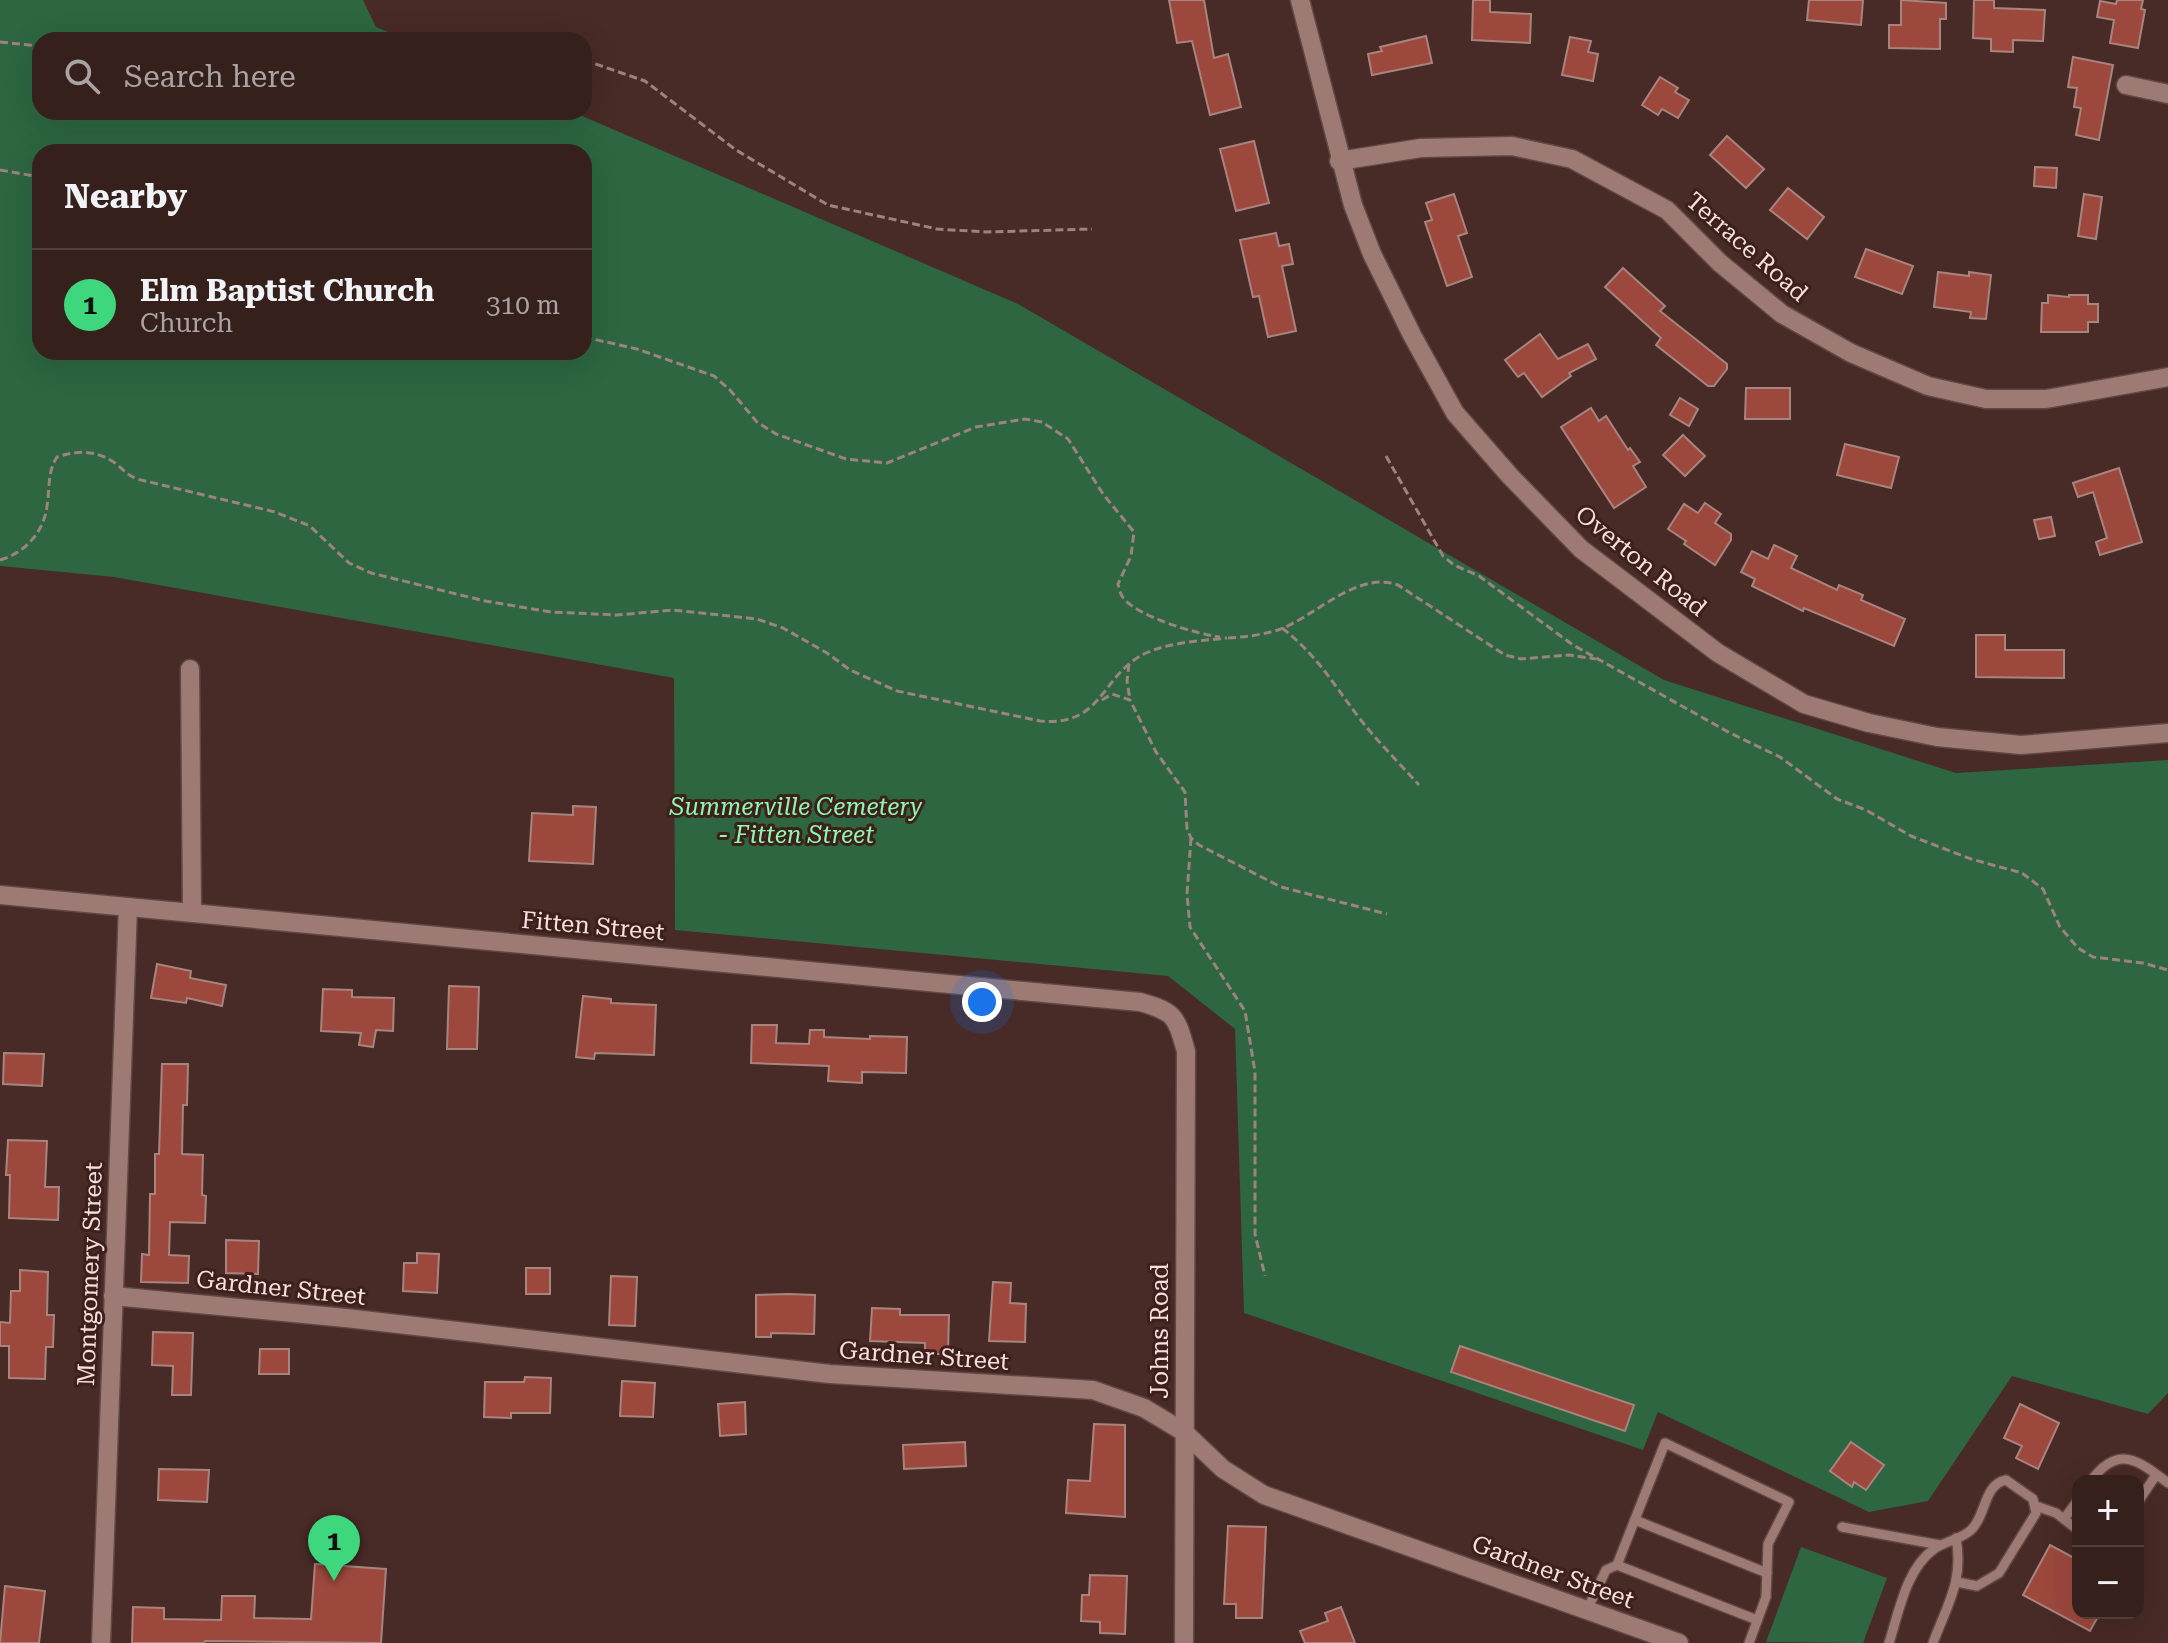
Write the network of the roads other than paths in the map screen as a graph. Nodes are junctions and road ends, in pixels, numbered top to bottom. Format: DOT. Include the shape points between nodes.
graph roads {
  1 [pos="1300,0"];
  2 [pos="2126,85"];
  3 [pos="2168,94"];
  4 [pos="1339,161"];
  5 [pos="2168,377"];
  6 [pos="190,669"];
  7 [pos="2168,733"];
  8 [pos="0,895"];
  9 [pos="128,907"];
  10 [pos="192,912"];
  11 [pos="1177,1020"];
  12 [pos="113,1296"];
  13 [pos="1184,1432"];
  14 [pos="2095,1475"];
  15 [pos="2156,1475"];
  16 [pos="2168,1483"];
  17 [pos="2144,1493"];
  18 [pos="2036,1506"];
  19 [pos="2072,1508"];
  20 [pos="2064,1519"];
  21 [pos="1635,1520"];
  22 [pos="2072,1525"];
  23 [pos="1842,1527"];
  24 [pos="1956,1538"];
  25 [pos="1940,1545"];
  26 [pos="1617,1565"];
  27 [pos="1767,1573"];
  28 [pos="1957,1582"];
  29 [pos="1587,1610"];
  30 [pos="1757,1620"];
  31 [pos="101,1643"];
  32 [pos="1184,1643"];
  33 [pos="1679,1643"];
  34 [pos="1749,1643"];
  35 [pos="1889,1643"];
  36 [pos="1933,1643"];
  1 -- 4 [label="street, Overton Road"];
  2 -- 3 [label="street"];
  4 -- 5 [label="street, Terrace Road" via="1421,148 1512,146 1572,159 1667,210 1782,314 1851,353 1928,386 1986,399 2046,399"];
  4 -- 7 [label="street, Overton Road" via="1372,254 1455,413 1581,549 1718,653 1804,704 1937,737 2021,745"];
  6 -- 10 [label="street"];
  8 -- 9 [label="street, Fitten Street"];
  9 -- 10 [label="street, Fitten Street"];
  9 -- 12 [label="street, Montgomery Street"];
  10 -- 11 [label="street, Fitten Street" via="1140,1002"];
  11 -- 13 [label="street, Johns Road" via="1186,1051"];
  12 -- 13 [label="street, Gardner Street" via="830,1374 1093,1390 1144,1408"];
  12 -- 31 [label="street, Montgomery Street"];
  13 -- 29 [label="street, Gardner Street" via="1223,1469 1264,1495"];
  13 -- 32 [label="street, Johns Road"];
  14 -- 15 [label="lane" via="2102,1465 2121,1458"];
  15 -- 16 [label="lane"];
  15 -- 17 [label="lane"];
  18 -- 20 [label="lane"];
  18 -- 24 [label="lane" via="2024,1491 1999,1481 1972,1530"];
  18 -- 28 [label="lane" via="1999,1573 1977,1586"];
  19 -- 20 [label="lane"];
  20 -- 22 [label="lane"];
  21 -- 26 [label="lane"];
  21 -- 27 [label="lane"];
  21 -- 27 [label="lane" via="1665,1443 1789,1502 1768,1544"];
  23 -- 25 [label="lane"];
  24 -- 25 [label="lane"];
  24 -- 28 [label="lane"];
  25 -- 35 [label="lane" via="1919,1561"];
  26 -- 29 [label="lane" via="1606,1570"];
  26 -- 30 [label="lane"];
  27 -- 30 [label="lane" via="1766,1597"];
  28 -- 36 [label="lane"];
  29 -- 33 [label="street, Gardner Street"];
  30 -- 34 [label="lane"];
}
